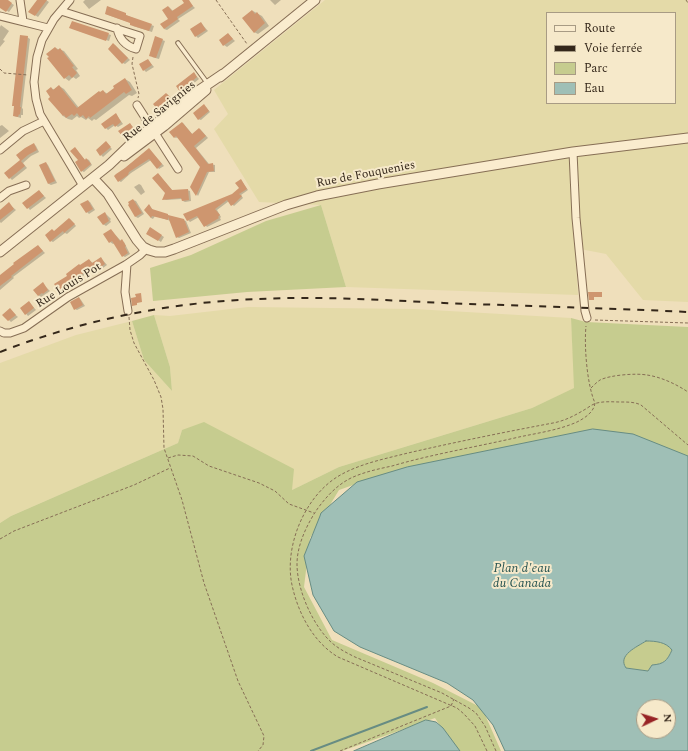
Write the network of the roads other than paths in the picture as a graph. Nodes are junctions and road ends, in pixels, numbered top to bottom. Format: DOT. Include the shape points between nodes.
graph roads {
  1 [pos="20,0"];
  2 [pos="70,0"];
  3 [pos="315,0"];
  4 [pos="61,11"];
  5 [pos="0,16"];
  6 [pos="23,22"];
  7 [pos="48,28"];
  8 [pos="117,28"];
  9 [pos="178,43"];
  10 [pos="209,86"];
  11 [pos="137,105"];
  12 [pos="44,121"];
  13 [pos="153,130"];
  14 [pos="688,138"];
  15 [pos="0,150"];
  16 [pos="573,152"];
  17 [pos="178,169"];
  18 [pos="93,178"];
  19 [pos="26,185"];
  20 [pos="83,186"];
  21 [pos="0,198"];
  22 [pos="146,249"];
  23 [pos="0,252"];
  24 [pos="126,264"];
  25 [pos="128,311"];
  26 [pos="587,318"];
  27 [pos="0,331"];
  1 -- 6 [label="street"];
  2 -- 4 [label="street"];
  3 -- 10 [label="street, Rue de Savignies"];
  4 -- 7 [label="street"];
  4 -- 8 [label="street"];
  5 -- 6 [label="street"];
  6 -- 7 [label="street"];
  7 -- 12 [label="street" via="40,45 34,76 36,100"];
  8 -- 8 [label="street" via="140,36 136,50 127,46 119,36"];
  9 -- 10 [label="lane"];
  10 -- 13 [label="street, Rue de Savignies" via="196,100"];
  11 -- 13 [label="street"];
  12 -- 15 [label="street" via="23,131"];
  12 -- 20 [label="street"];
  13 -- 17 [label="street"];
  13 -- 18 [label="street, Rue de Savignies" via="130,152"];
  14 -- 16 [label="street, Rue de Fouquenies"];
  16 -- 22 [label="street, Rue de Fouquenies" via="317,196 286,205 169,251 156,252"];
  16 -- 26 [label="street" via="576,218"];
  18 -- 20 [label="street, Rue de Savignies"];
  18 -- 22 [label="street" via="108,194 137,240"];
  19 -- 21 [label="street" via="13,189"];
  20 -- 23 [label="street, Rue de Savignies"];
  22 -- 24 [label="street, Rue Louis Pot"];
  24 -- 25 [label="street" via="125,292"];
  24 -- 27 [label="street, Rue Louis Pot" via="68,297 24,328 10,333"];
}
